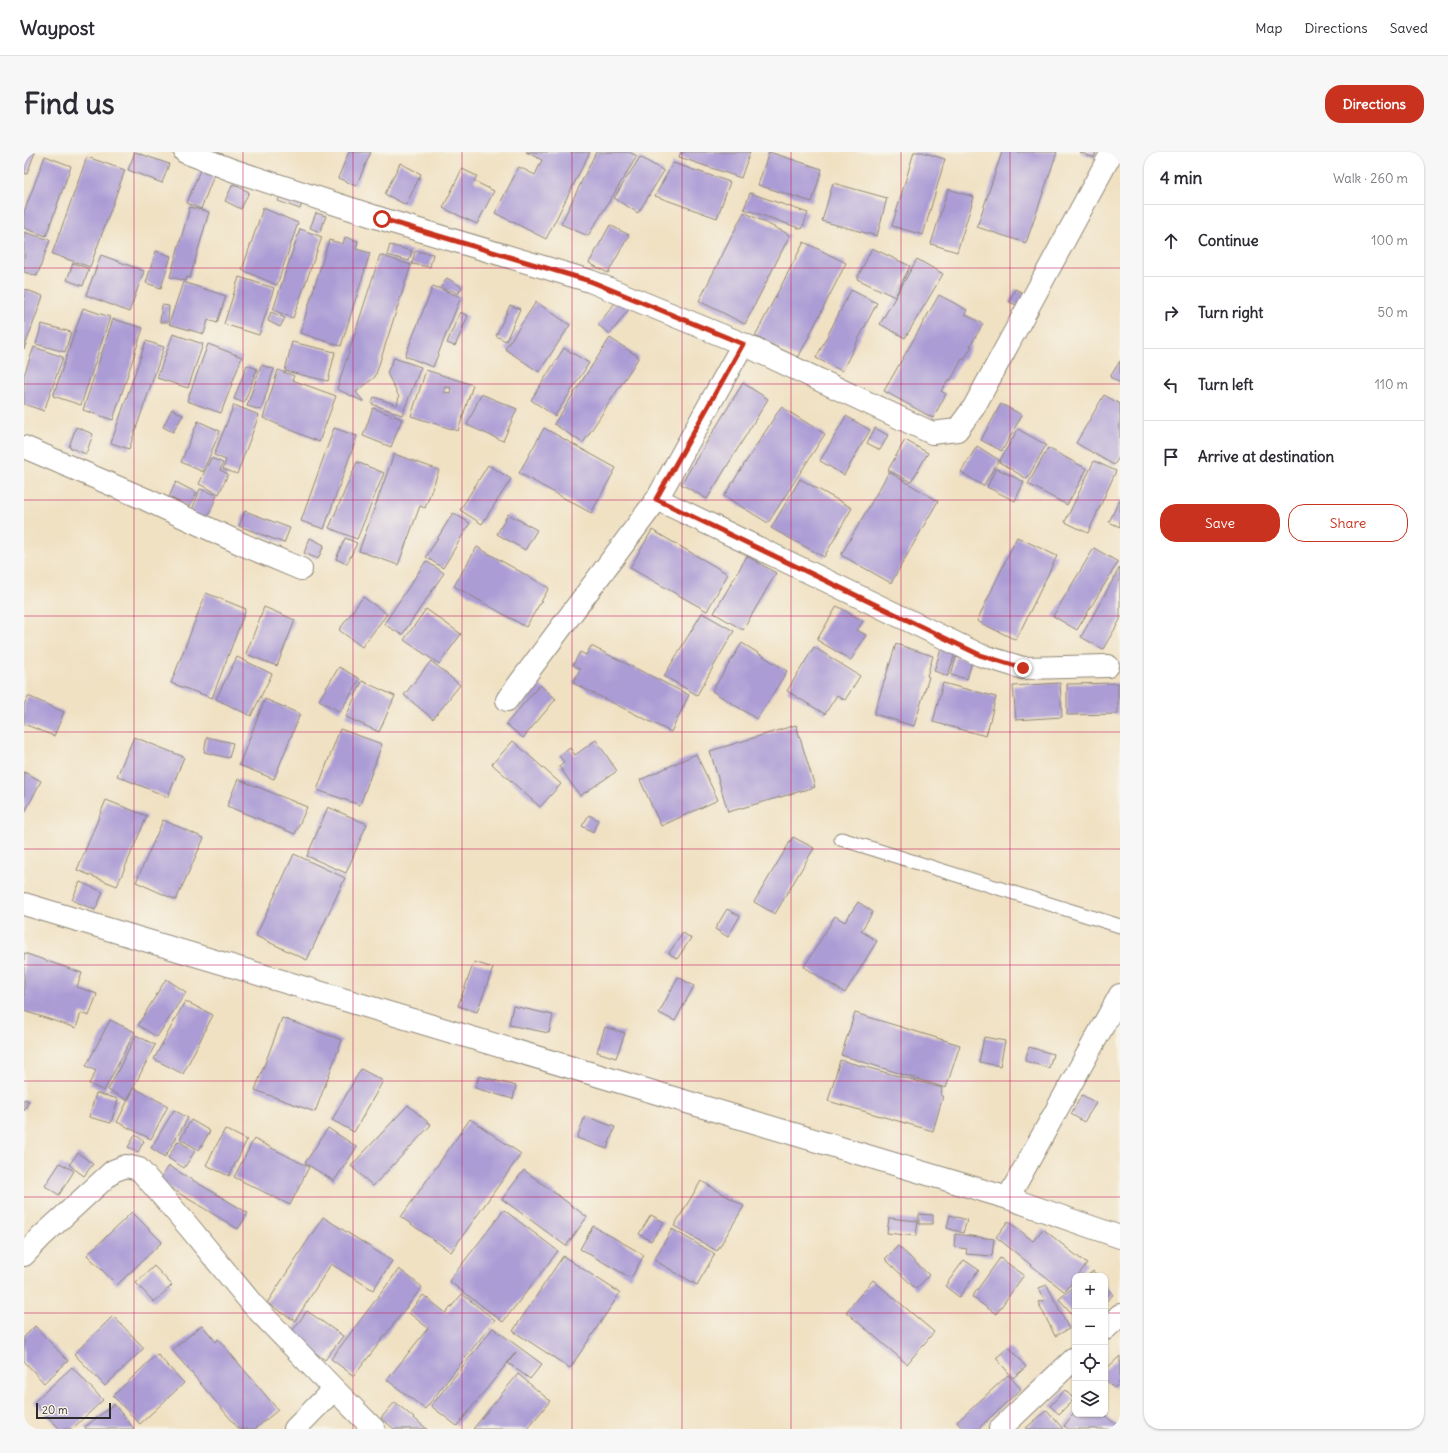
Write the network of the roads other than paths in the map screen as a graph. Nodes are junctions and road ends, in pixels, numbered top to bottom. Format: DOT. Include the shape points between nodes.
graph roads {
  1 [pos="185,152"];
  2 [pos="1112,152"];
  3 [pos="743,344"];
  4 [pos="24,447"];
  5 [pos="656,499"];
  6 [pos="301,569"];
  7 [pos="1108,666"];
  8 [pos="507,700"];
  9 [pos="841,839"];
  10 [pos="24,904"];
  11 [pos="1120,926"];
  12 [pos="1120,995"];
  13 [pos="1008,1198"];
  14 [pos="32,1234"];
  15 [pos="1120,1237"];
  16 [pos="24,1255"];
  17 [pos="1120,1315"];
  18 [pos="1108,1326"];
  19 [pos="1072,1361"];
  20 [pos="334,1390"];
  21 [pos="295,1429"];
  22 [pos="374,1429"];
  23 [pos="1000,1429"];
  1 -- 3 [label="street" via="382,219 590,281"];
  2 -- 3 [label="street" via="974,406 957,430 932,433"];
  3 -- 5 [label="street"];
  4 -- 6 [label="street" via="91,474"];
  5 -- 7 [label="street" via="980,655 1023,668"];
  5 -- 8 [label="street"];
  9 -- 11 [label="lane"];
  10 -- 13 [label="street"];
  12 -- 13 [label="street"];
  13 -- 15 [label="street"];
  14 -- 16 [label="street"];
  14 -- 20 [label="street" via="112,1171 126,1166 140,1169 253,1305"];
  17 -- 18 [label="street"];
  19 -- 23 [label="street"];
  20 -- 21 [label="street"];
  20 -- 22 [label="street"];
}
